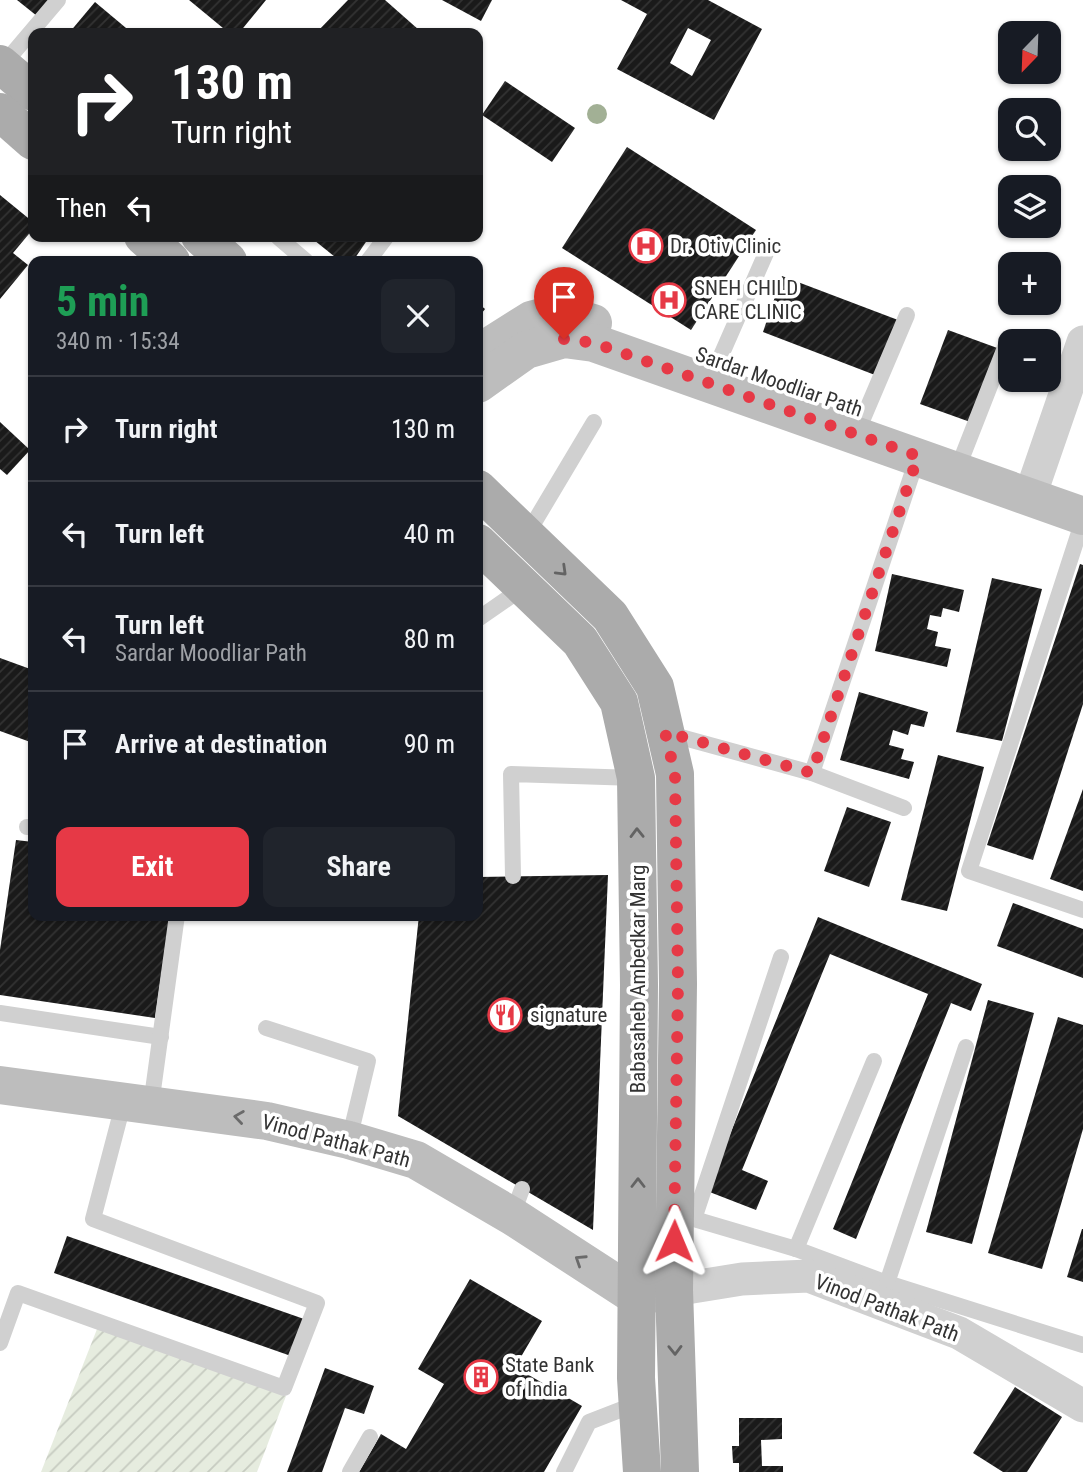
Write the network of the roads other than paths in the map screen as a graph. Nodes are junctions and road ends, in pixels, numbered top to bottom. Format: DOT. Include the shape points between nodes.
graph roads {
  1 [pos="58,0"];
  2 [pos="44,28"];
  3 [pos="28,59"];
  4 [pos="16,82"];
  5 [pos="28,124"];
  6 [pos="150,242"];
  7 [pos="284,242"];
  8 [pos="382,242"];
  9 [pos="766,253"];
  10 [pos="165,256"];
  11 [pos="300,256"];
  12 [pos="372,256"];
  13 [pos="907,315"];
  14 [pos="1082,346"];
  15 [pos="483,351"];
  16 [pos="998,365"];
  17 [pos="715,371"];
  18 [pos="483,380"];
  19 [pos="594,422"];
  20 [pos="861,424"];
  21 [pos="918,456"];
  22 [pos="961,459"];
  23 [pos="1034,484"];
  24 [pos="1083,490"];
  25 [pos="483,494"];
  26 [pos="1083,518"];
  27 [pos="526,536"];
  28 [pos="483,548"];
  29 [pos="524,587"];
  30 [pos="483,616"];
  31 [pos="665,732"];
  32 [pos="812,773"];
  33 [pos="636,778"];
  34 [pos="904,808"];
  35 [pos="513,876"];
  36 [pos="1083,910"];
  37 [pos="176,921"];
  38 [pos="781,957"];
  39 [pos="0,1013"];
  40 [pos="266,1028"];
  41 [pos="161,1037"];
  42 [pos="966,1047"];
  43 [pos="874,1061"];
  44 [pos="0,1085"];
  45 [pos="138,1103"];
  46 [pos="349,1140"];
  47 [pos="684,1217"];
  48 [pos="796,1249"];
  49 [pos="887,1283"];
  50 [pos="655,1293"];
  51 [pos="0,1343"];
  52 [pos="1083,1345"];
  53 [pos="638,1403"];
  54 [pos="1083,1406"];
  55 [pos="370,1437"];
  56 [pos="350,1472"];
  57 [pos="564,1472"];
  58 [pos="642,1472"];
  59 [pos="680,1472"];
  1 -- 2 [label="lane"];
  3 -- 4 [label="lane"];
  4 -- 5 [label="main road"];
  6 -- 10 [label="main road"];
  7 -- 11 [label="lane"];
  8 -- 12 [label="lane"];
  9 -- 17 [label="lane"];
  13 -- 20 [label="lane"];
  14 -- 23 [label="street"];
  15 -- 17 [label="main road, Sardar Moodliar Path" via="531,320 558,313"];
  16 -- 22 [label="lane"];
  17 -- 18 [label="main road, Sardar Moodliar Path" via="564,339 526,350"];
  17 -- 20 [label="main road, Sardar Moodliar Path"];
  19 -- 27 [label="lane"];
  20 -- 21 [label="main road, Sardar Moodliar Path"];
  20 -- 22 [label="main road, Sardar Moodliar Path"];
  21 -- 22 [label="main road, Sardar Moodliar Path"];
  21 -- 32 [label="lane"];
  22 -- 23 [label="main road, Sardar Moodliar Path"];
  23 -- 24 [label="main road, Sardar Moodliar Path"];
  23 -- 26 [label="main road, Sardar Moodliar Path"];
  25 -- 27 [label="main road, Babasaheb Ambedkar Marg"];
  26 -- 36 [label="lane" via="969,871"];
  27 -- 31 [label="main road, Babasaheb Ambedkar Marg, one-way" via="610,616 655,687"];
  28 -- 29 [label="main road, Babasaheb Ambedkar Marg"];
  29 -- 30 [label="lane"];
  29 -- 33 [label="main road, Babasaheb Ambedkar Marg" via="580,641 619,702"];
  31 -- 32 [label="lane"];
  31 -- 47 [label="main road, Babasaheb Ambedkar Marg" via="675,774"];
  32 -- 34 [label="lane"];
  33 -- 35 [label="lane" via="511,774"];
  50 -- 33 [label="main road, Babasaheb Ambedkar Marg, one-way" via="639,985"];
  37 -- 41 [label="lane"];
  38 -- 47 [label="lane"];
  39 -- 41 [label="lane"];
  40 -- 46 [label="lane" via="368,1060"];
  41 -- 45 [label="lane"];
  42 -- 49 [label="lane"];
  43 -- 48 [label="lane"];
  44 -- 45 [label="main road, Vinod Pathak Path"];
  46 -- 45 [label="main road, Vinod Pathak Path, one-way" via="267,1121"];
  45 -- 51 [label="lane" via="93,1219 317,1303 284,1388 18,1293"];
  50 -- 46 [label="main road, Vinod Pathak Path, one-way" via="517,1203 416,1160"];
  47 -- 48 [label="lane"];
  47 -- 50 [label="main road, Babasaheb Ambedkar Marg"];
  48 -- 49 [label="lane"];
  49 -- 52 [label="lane"];
  50 -- 53 [label="main road, Babasaheb Ambedkar Marg"];
  50 -- 54 [label="street, Vinod Pathak Path" via="742,1279 809,1276 958,1334"];
  50 -- 59 [label="main road, Babasaheb Ambedkar Marg, one-way"];
  53 -- 57 [label="lane" via="589,1422"];
  53 -- 58 [label="main road, Babasaheb Ambedkar Marg"];
  55 -- 56 [label="lane"];
}
